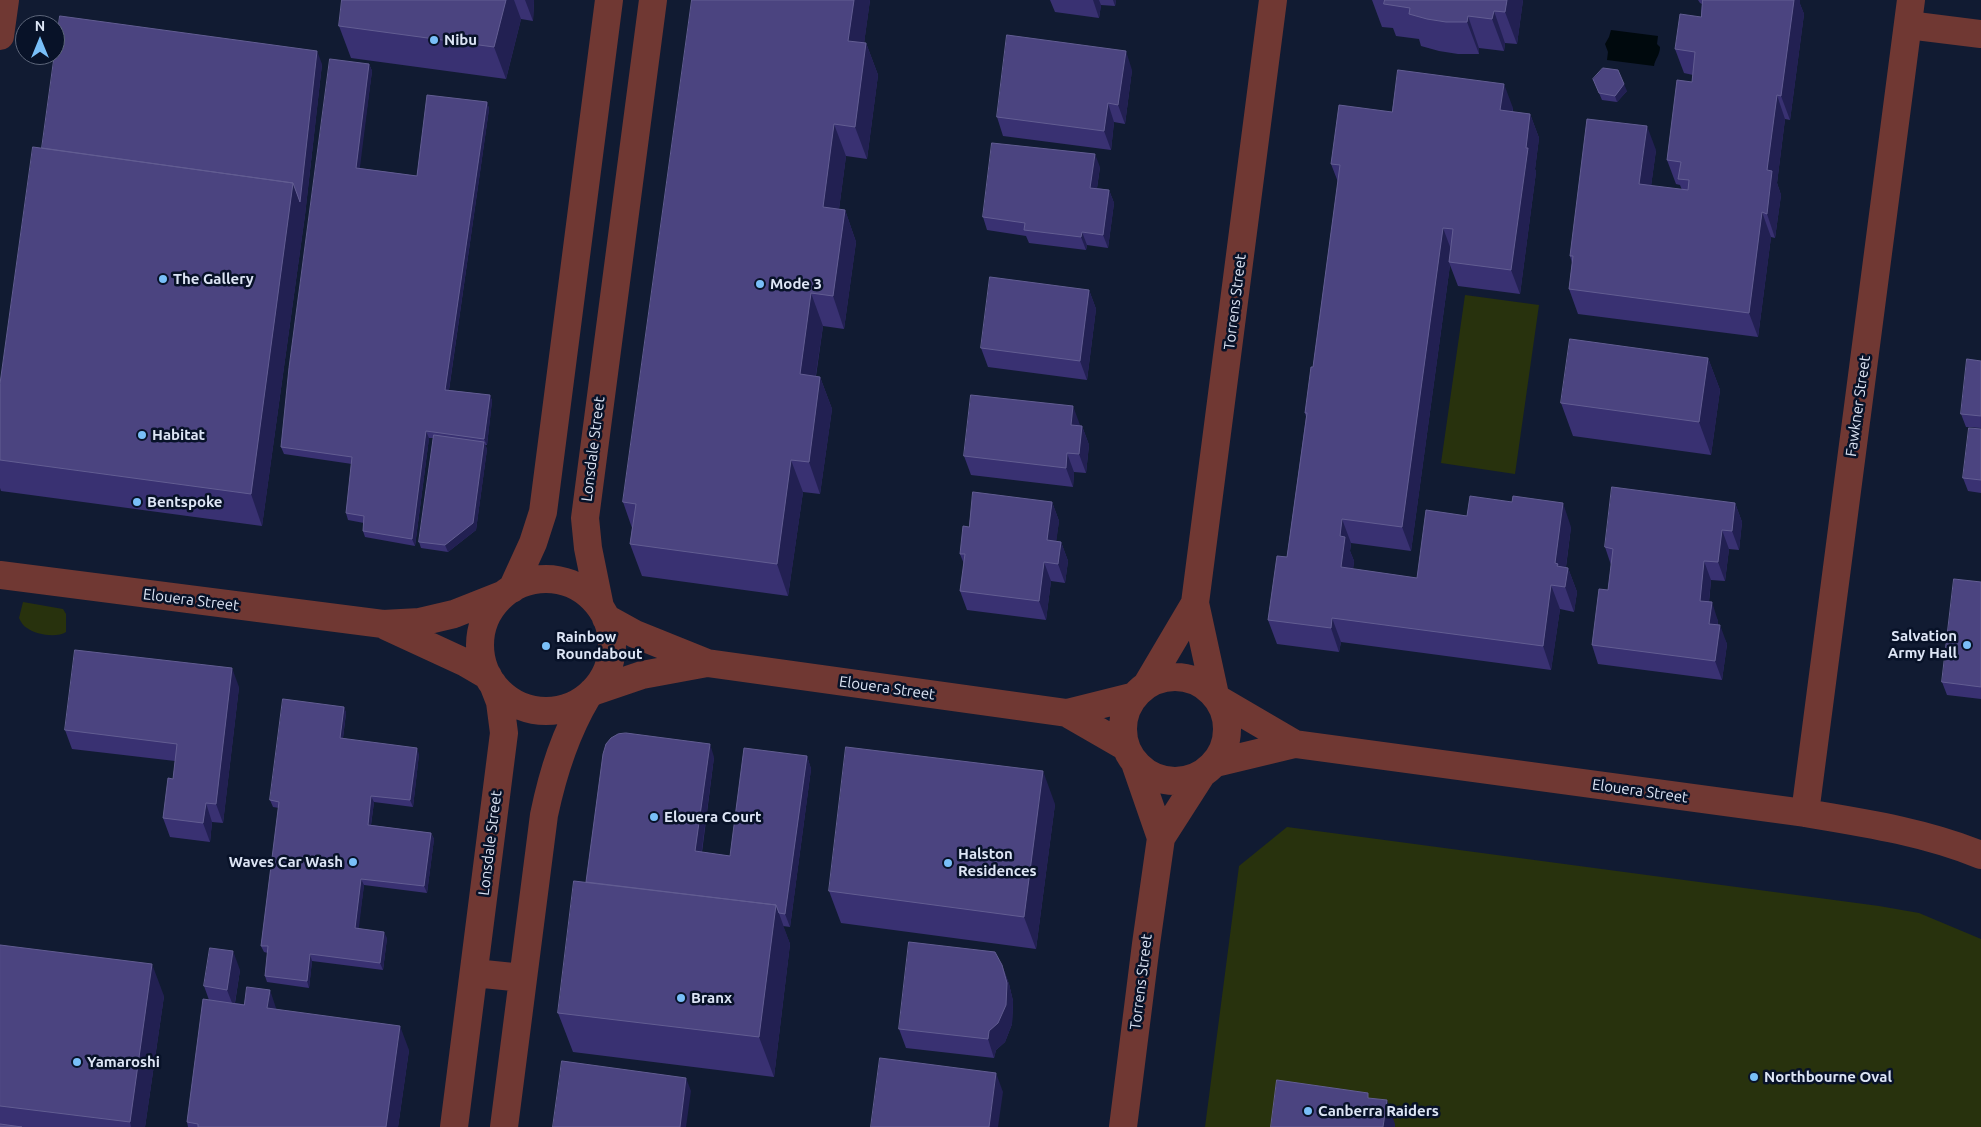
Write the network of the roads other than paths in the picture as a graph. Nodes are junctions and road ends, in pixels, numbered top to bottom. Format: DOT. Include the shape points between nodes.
graph roads {
  1 [pos="5,0"];
  2 [pos="609,0"];
  3 [pos="653,0"];
  4 [pos="1273,0"];
  5 [pos="1910,12"];
  6 [pos="1981,34"];
  7 [pos="0,36"];
  8 [pos="573,286"];
  9 [pos="614,291"];
  10 [pos="0,575"];
  11 [pos="507,592"];
  12 [pos="1195,603"];
  13 [pos="603,613"];
  14 [pos="383,624"];
  15 [pos="707,663"];
  16 [pos="491,680"];
  17 [pos="1140,691"];
  18 [pos="589,694"];
  19 [pos="1216,697"];
  20 [pos="1066,713"];
  21 [pos="1295,744"];
  22 [pos="1131,755"];
  23 [pos="1209,768"];
  24 [pos="1805,813"];
  25 [pos="1162,838"];
  26 [pos="1981,855"];
  27 [pos="474,972"];
  28 [pos="523,978"];
  29 [pos="454,1127"];
  30 [pos="504,1127"];
  31 [pos="1123,1127"];
  1 -- 7 [label="street"];
  2 -- 8 [label="street"];
  3 -- 9 [label="street, Lonsdale Street"];
  4 -- 12 [label="street, Torrens Street"];
  5 -- 6 [label="street"];
  5 -- 24 [label="street, Fawkner Street"];
  8 -- 9 [label="street"];
  8 -- 11 [label="street" via="543,512 533,543"];
  9 -- 13 [label="street, Lonsdale Street" via="585,518 588,548"];
  10 -- 14 [label="street, Elouera Street"];
  11 -- 13 [label="street" via="533,580 561,581 583,590"];
  11 -- 14 [label="street, Elouera Street" via="454,614 420,622"];
  11 -- 16 [label="street" via="488,613 480,635 481,658"];
  12 -- 17 [label="street, Torrens Street"];
  12 -- 19 [label="street, Torrens Street"];
  13 -- 15 [label="street, Elouera Street" via="635,634"];
  13 -- 18 [label="street" via="611,632 612,656 604,676"];
  14 -- 16 [label="street, Elouera Street" via="464,662"];
  15 -- 18 [label="street, Elouera Street" via="642,675"];
  15 -- 20 [label="street, Elouera Street"];
  16 -- 18 [label="street" via="514,703 536,710 570,706"];
  16 -- 27 [label="street, Lonsdale Street" via="501,709 504,733"];
  17 -- 19 [label="street" via="1166,678 1184,678 1201,684"];
  17 -- 20 [label="street, Elouera Street"];
  17 -- 22 [label="street" via="1130,704 1122,730"];
  18 -- 28 [label="street" via="570,727 554,771 544,815"];
  19 -- 21 [label="street, Elouera Street"];
  19 -- 23 [label="street" via="1224,711 1227,729 1224,747"];
  20 -- 22 [label="street, Elouera Street"];
  21 -- 23 [label="street, Elouera Street"];
  21 -- 24 [label="street, Elouera Street"];
  22 -- 23 [label="street" via="1149,775 1167,780 1185,780"];
  22 -- 25 [label="street, Torrens Street"];
  23 -- 25 [label="street, Torrens Street"];
  24 -- 26 [label="street, Elouera Street" via="1920,834"];
  25 -- 31 [label="street, Torrens Street"];
  27 -- 28 [label="street"];
  27 -- 29 [label="street, Lonsdale Street"];
  28 -- 30 [label="street"];
}
